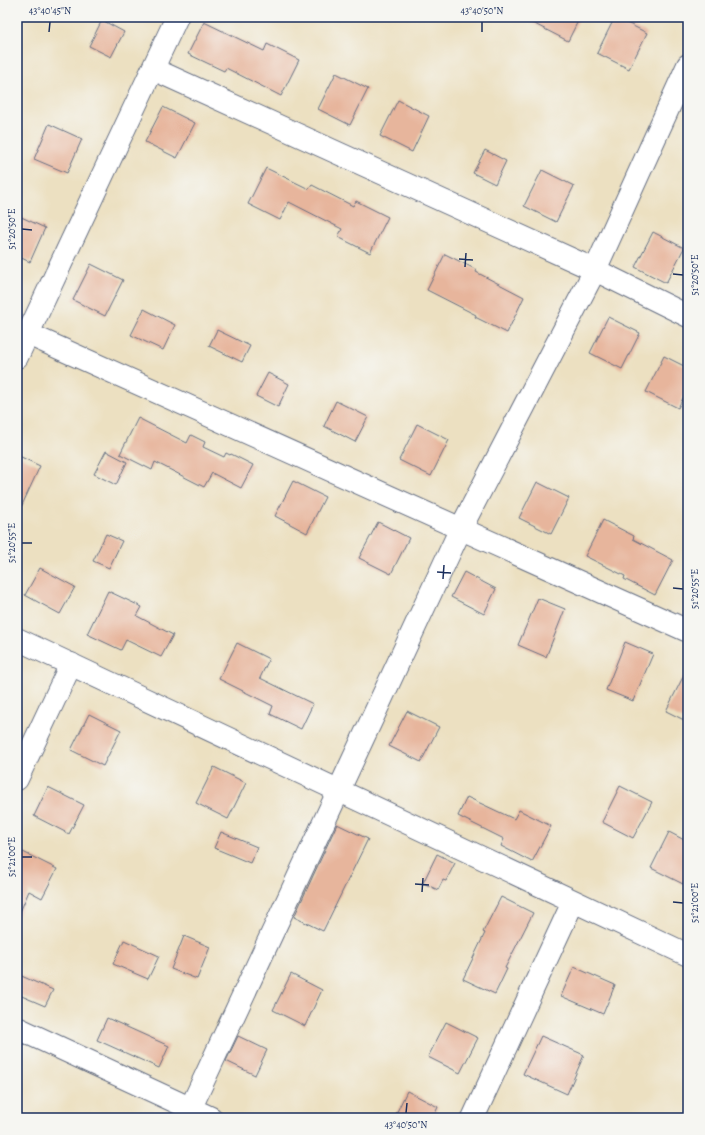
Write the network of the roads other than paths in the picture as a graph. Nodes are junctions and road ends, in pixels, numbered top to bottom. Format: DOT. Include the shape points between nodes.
graph roads {
  1 [pos="177,17"];
  2 [pos="688,65"];
  3 [pos="153,69"];
  4 [pos="595,270"];
  5 [pos="688,316"];
  6 [pos="28,334"];
  7 [pos="17,357"];
  8 [pos="461,528"];
  9 [pos="688,631"];
  10 [pos="17,639"];
  11 [pos="71,664"];
  12 [pos="17,779"];
  13 [pos="339,790"];
  14 [pos="573,902"];
  15 [pos="688,955"];
  16 [pos="17,1028"];
  17 [pos="188,1114"];
  18 [pos="211,1118"];
  19 [pos="472,1118"];
  1 -- 3 [label="street"];
  2 -- 4 [label="street"];
  3 -- 4 [label="street"];
  3 -- 6 [label="street"];
  4 -- 5 [label="street"];
  4 -- 8 [label="street"];
  6 -- 7 [label="street"];
  6 -- 8 [label="street"];
  8 -- 9 [label="street"];
  8 -- 13 [label="street"];
  10 -- 11 [label="street"];
  11 -- 12 [label="street"];
  11 -- 13 [label="street"];
  13 -- 14 [label="street"];
  13 -- 17 [label="street"];
  14 -- 15 [label="street"];
  14 -- 19 [label="street"];
  16 -- 17 [label="street"];
  17 -- 18 [label="street"];
}
